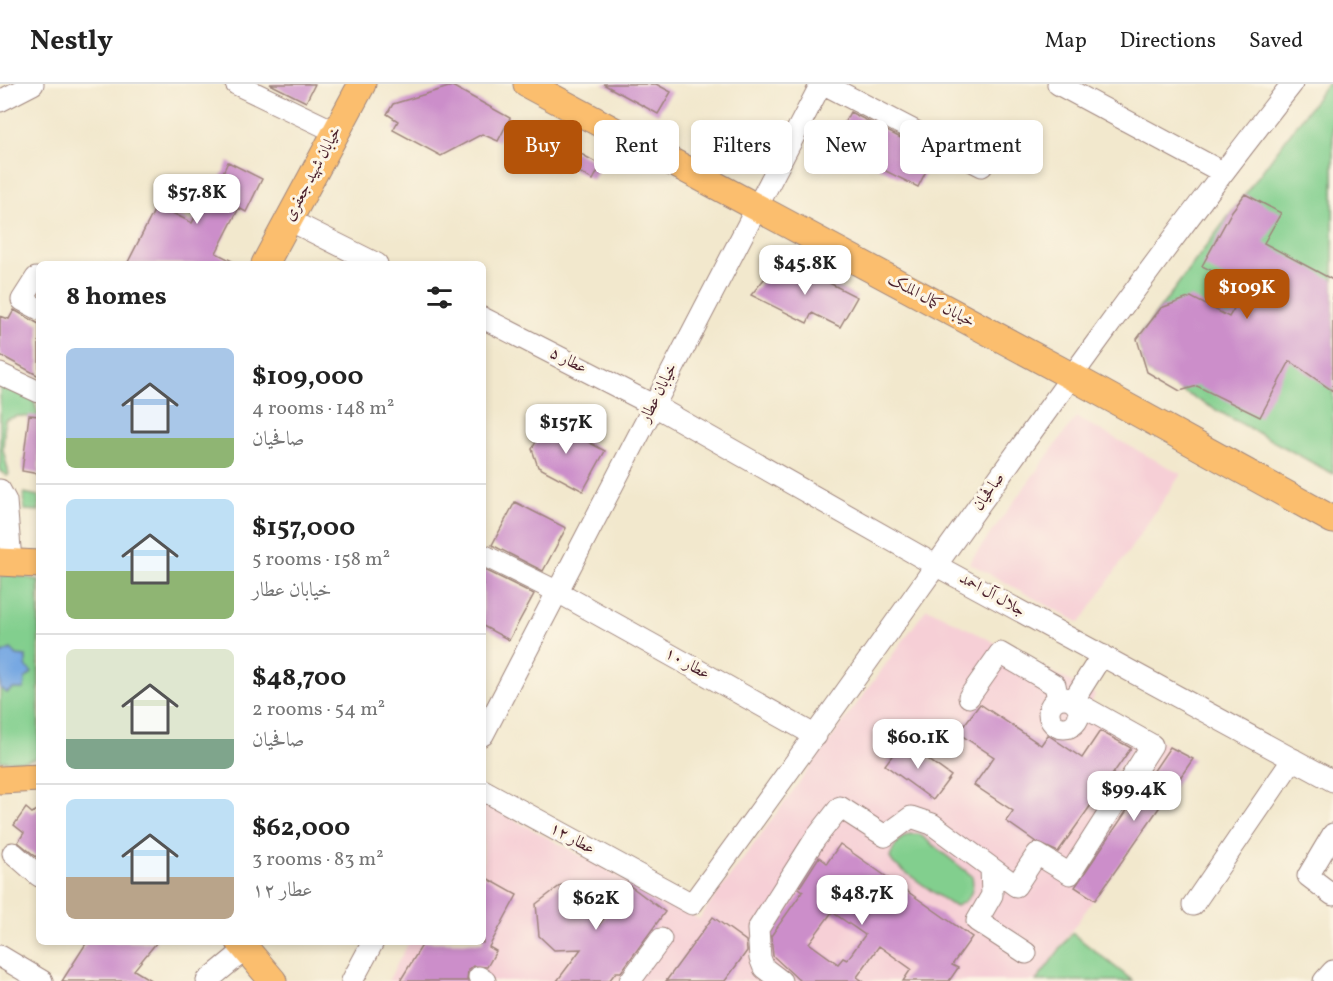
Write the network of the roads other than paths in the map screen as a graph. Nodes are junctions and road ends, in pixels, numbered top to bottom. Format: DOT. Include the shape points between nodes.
graph roads {
  1 [pos="33,84"];
  2 [pos="236,84"];
  3 [pos="382,84"];
  4 [pos="526,84"];
  5 [pos="823,84"];
  6 [pos="1059,84"];
  7 [pos="1292,84"];
  8 [pos="358,91"];
  9 [pos="0,101"];
  10 [pos="900,124"];
  11 [pos="336,132"];
  12 [pos="1222,172"];
  13 [pos="756,208"];
  14 [pos="289,220"];
  15 [pos="267,261"];
  16 [pos="371,261"];
  17 [pos="36,278"];
  18 [pos="36,307"];
  19 [pos="486,320"];
  20 [pos="0,374"];
  21 [pos="1071,376"];
  22 [pos="36,391"];
  23 [pos="653,405"];
  24 [pos="0,490"];
  25 [pos="1333,520"];
  26 [pos="486,556"];
  27 [pos="6,561"];
  28 [pos="36,564"];
  29 [pos="937,566"];
  30 [pos="558,592"];
  31 [pos="1102,655"];
  32 [pos="969,697"];
  33 [pos="491,700"];
  34 [pos="1065,700"];
  35 [pos="486,722"];
  36 [pos="816,736"];
  37 [pos="1293,759"];
  38 [pos="36,779"];
  39 [pos="1333,781"];
  40 [pos="2,785"];
  41 [pos="486,792"];
  42 [pos="1333,834"];
  43 [pos="13,853"];
  44 [pos="991,868"];
  45 [pos="36,873"];
  46 [pos="1333,895"];
  47 [pos="692,904"];
  48 [pos="1192,905"];
  49 [pos="661,939"];
  50 [pos="371,945"];
  51 [pos="243,946"];
  52 [pos="1026,953"];
  53 [pos="0,956"];
  54 [pos="1333,971"];
  55 [pos="42,981"];
  56 [pos="207,981"];
  57 [pos="273,981"];
  58 [pos="352,981"];
  59 [pos="630,981"];
  60 [pos="781,981"];
  61 [pos="1324,981"];
  1 -- 9 [label="street"];
  2 -- 11 [label="street"];
  3 -- 8 [label="main road"];
  4 -- 13 [label="main road, خیابان کمال الملک"];
  5 -- 10 [label="street"];
  5 -- 13 [label="street, خیابان عطار"];
  6 -- 12 [label="street"];
  7 -- 12 [label="street, صافحیان"];
  8 -- 11 [label="main road, خیابان شهید جعفری"];
  11 -- 14 [label="main road, خیابان شهید جعفری"];
  12 -- 21 [label="street, صافحیان"];
  13 -- 21 [label="main road, خیابان کمال الملک"];
  13 -- 23 [label="street, خیابان عطار"];
  14 -- 15 [label="main road, خیابان شهید جعفری"];
  14 -- 16 [label="street"];
  17 -- 18 [label="street" via="22,300"];
  19 -- 23 [label="street, عطار ۵"];
  20 -- 22 [label="street"];
  21 -- 25 [label="main road, خیابان کمال الملک"];
  21 -- 29 [label="street, صافحیان"];
  23 -- 29 [label="street, جلال آل احمد"];
  23 -- 30 [label="street, خیابان عطار"];
  24 -- 27 [label="street" via="6,501"];
  26 -- 30 [label="street, عطار ۱۰"];
  27 -- 28 [label="main road"];
  29 -- 31 [label="street, جلال آل احمد"];
  29 -- 36 [label="street, صافحیان"];
  30 -- 33 [label="street, خیابان عطار"];
  30 -- 36 [label="street, عطار ۱۰"];
  31 -- 34 [label="street"];
  31 -- 37 [label="street, جلال آل احمد"];
  32 -- 34 [label="street" via="1000,652 1055,685"];
  33 -- 35 [label="street, خیابان عطار"];
  34 -- 44 [label="street" via="1152,745 1070,874 1037,854 1016,886"];
  36 -- 47 [label="street, صافحیان"];
  37 -- 39 [label="street, جلال آل احمد"];
  37 -- 48 [label="street"];
  38 -- 40 [label="main road"];
  41 -- 47 [label="street, عطار ۱۲"];
  42 -- 46 [label="street" via="1308,876"];
  43 -- 45 [label="street"];
  44 -- 52 [label="street" via="992,895 977,921"];
  44 -- 60 [label="street" via="932,824 911,817 885,836 840,807 758,929 764,968"];
  49 -- 59 [label="street"];
  50 -- 58 [label="street"];
  51 -- 56 [label="street"];
  51 -- 57 [label="main road"];
  53 -- 55 [label="street"];
  54 -- 61 [label="street"];
}
